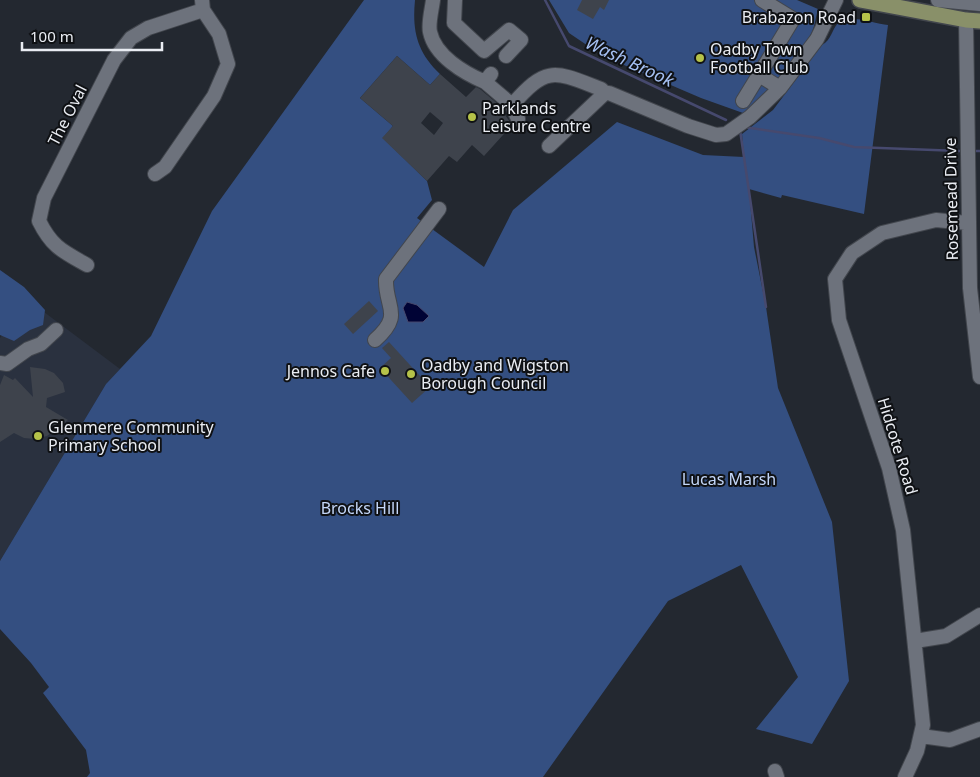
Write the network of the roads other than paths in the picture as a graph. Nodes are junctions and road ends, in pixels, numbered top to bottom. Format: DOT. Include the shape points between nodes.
graph roads {
  1 [pos="433,0"];
  2 [pos="455,0"];
  3 [pos="762,0"];
  4 [pos="836,0"];
  5 [pos="938,0"];
  6 [pos="868,1"];
  7 [pos="980,4"];
  8 [pos="202,5"];
  9 [pos="973,20"];
  10 [pos="506,56"];
  11 [pos="759,75"];
  12 [pos="780,88"];
  13 [pos="605,93"];
  14 [pos="743,101"];
  15 [pos="512,105"];
  16 [pos="518,119"];
  17 [pos="549,146"];
  18 [pos="154,174"];
  19 [pos="974,203"];
  20 [pos="439,209"];
  21 [pos="968,223"];
  22 [pos="87,265"];
  23 [pos="56,330"];
  24 [pos="375,340"];
  25 [pos="0,362"];
  26 [pos="980,377"];
  27 [pos="980,615"];
  28 [pos="915,641"];
  29 [pos="980,729"];
  30 [pos="921,736"];
  31 [pos="905,777"];
  1 -- 15 [label="street" via="430,32 438,49 467,75 488,78"];
  2 -- 10 [label="street" via="454,23 484,51 510,30 521,40"];
  3 -- 11 [label="street" via="793,19"];
  4 -- 12 [label="street" via="817,38"];
  5 -- 7 [label="street"];
  6 -- 9 [label="main road"];
  8 -- 18 [label="street, The Oval" via="219,34 228,64 214,96 166,166"];
  8 -- 22 [label="street, The Oval" via="131,38 114,60 44,198 39,221 48,239"];
  9 -- 19 [label="street, Rosemead Drive"];
  11 -- 12 [label="street"];
  11 -- 14 [label="street"];
  12 -- 13 [label="street" via="735,129 716,135"];
  13 -- 15 [label="street" via="556,74 538,80"];
  13 -- 17 [label="street"];
  15 -- 16 [label="street"];
  19 -- 21 [label="street, Rosemead Drive"];
  20 -- 24 [label="street" via="386,279 392,308 388,329"];
  21 -- 26 [label="street, Rosemead Drive" via="970,288"];
  21 -- 28 [label="street, Hidcote Road" via="936,220 882,233 852,253 835,279 839,320 889,468 903,530"];
  23 -- 25 [label="street" via="42,344 6,364"];
  27 -- 28 [label="street" via="946,636"];
  28 -- 30 [label="street, Hidcote Road" via="923,714"];
  29 -- 30 [label="street" via="950,740"];
  30 -- 31 [label="street, Hidcote Road"];
}
